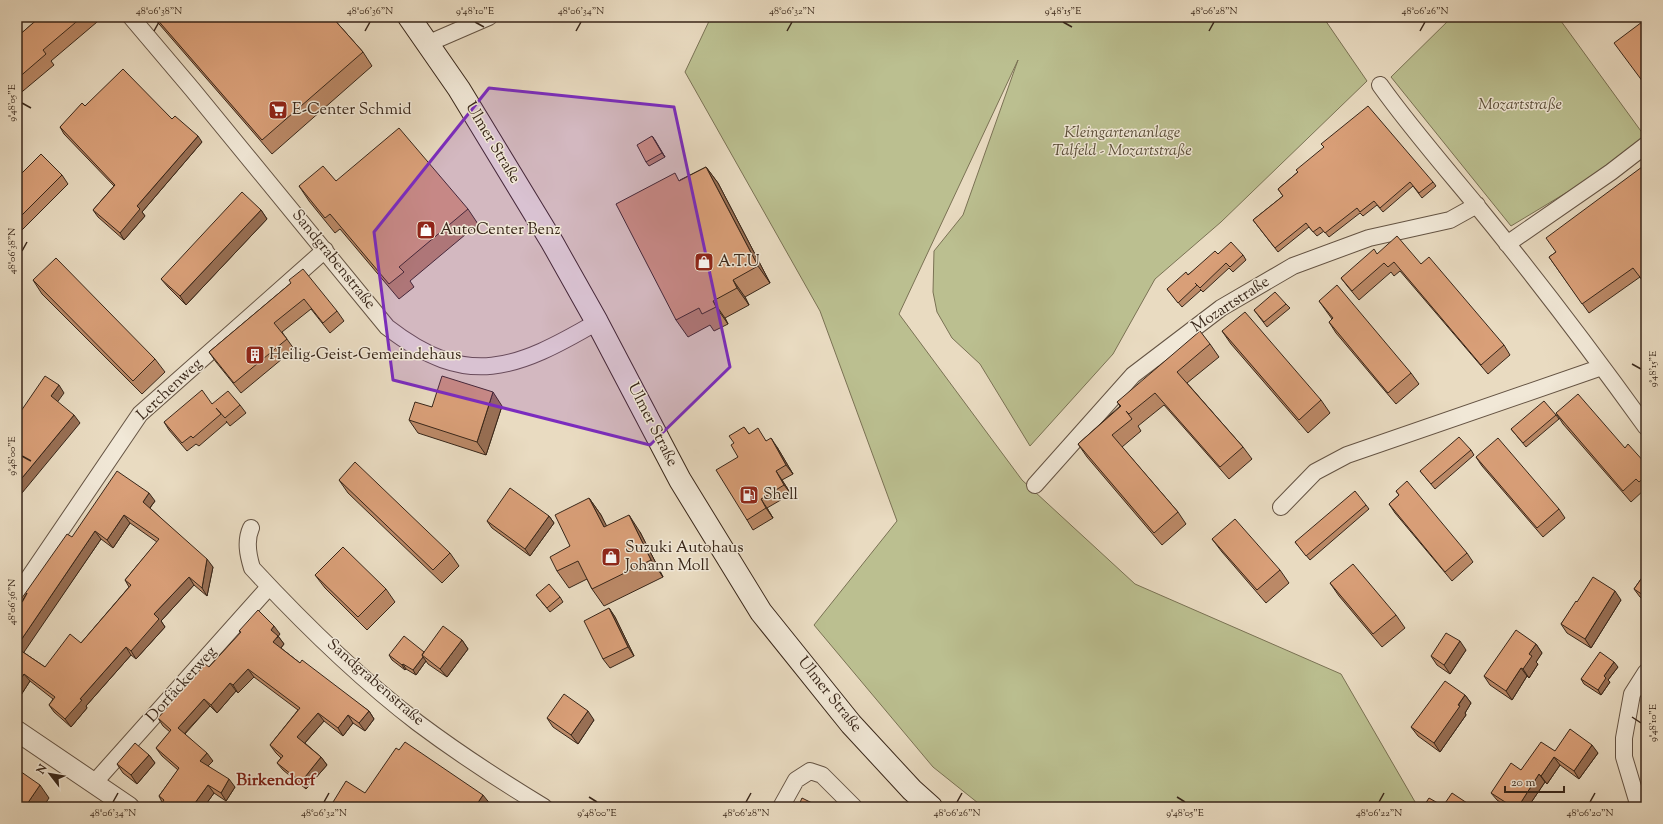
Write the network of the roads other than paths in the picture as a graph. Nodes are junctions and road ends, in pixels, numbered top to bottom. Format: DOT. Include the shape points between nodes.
graph roads {
  1 [pos="131,17"];
  2 [pos="409,17"];
  3 [pos="489,17"];
  4 [pos="429,43"];
  5 [pos="1380,85"];
  6 [pos="1646,145"];
  7 [pos="1477,205"];
  8 [pos="1507,244"];
  9 [pos="325,250"];
  10 [pos="598,322"];
  11 [pos="1602,367"];
  12 [pos="1646,427"];
  13 [pos="1035,485"];
  14 [pos="1281,507"];
  15 [pos="250,528"];
  16 [pos="269,586"];
  17 [pos="17,595"];
  18 [pos="1646,672"];
  19 [pos="17,731"];
  20 [pos="94,782"];
  21 [pos="129,807"];
  22 [pos="544,807"];
  23 [pos="781,807"];
  24 [pos="854,807"];
  25 [pos="931,807"];
  26 [pos="1639,807"];
  1 -- 9 [label="street, Sandgrabenstraße"];
  2 -- 4 [label="main road, Ulmer Straße"];
  3 -- 4 [label="street"];
  4 -- 10 [label="main road, Ulmer Straße" via="552,242"];
  5 -- 7 [label="street" via="1401,115"];
  6 -- 8 [label="street"];
  7 -- 8 [label="street"];
  7 -- 13 [label="street, Mozartstraße" via="1450,220 1369,238 1293,266 1220,308 1133,375"];
  8 -- 11 [label="street"];
  9 -- 10 [label="street, Sandgrabenstraße" via="387,327 429,355 458,364 484,367 527,359"];
  9 -- 17 [label="street, Lerchenweg" via="140,414"];
  10 -- 25 [label="main road, Ulmer Straße" via="680,480 761,612 852,724 912,790"];
  11 -- 12 [label="street"];
  11 -- 14 [label="street" via="1347,454 1315,472"];
  15 -- 16 [label="street, Sandgrabenstraße" via="248,555 252,568"];
  16 -- 20 [label="street, Dorfäckerweg"];
  16 -- 22 [label="street, Sandgrabenstraße" via="350,666 418,722 506,784"];
  18 -- 26 [label="street" via="1632,694 1624,738 1624,757"];
  19 -- 20 [label="street"];
  20 -- 21 [label="street"];
  23 -- 24 [label="street" via="796,780 810,770 822,775"];
}
